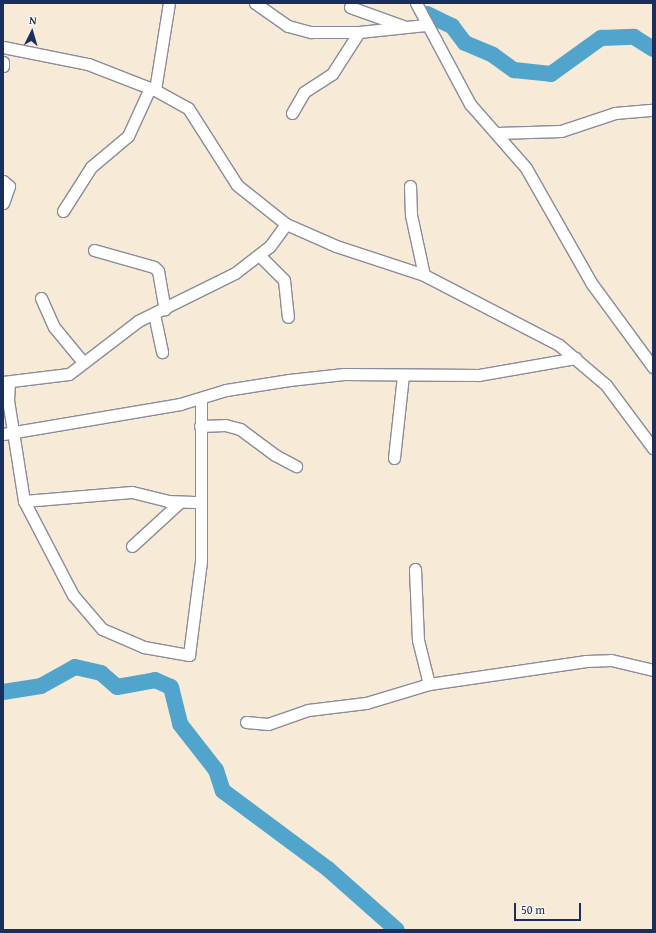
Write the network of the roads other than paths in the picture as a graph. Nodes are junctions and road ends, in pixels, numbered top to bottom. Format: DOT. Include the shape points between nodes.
graph roads {
  1 [pos="169,3"];
  2 [pos="255,3"];
  3 [pos="416,3"];
  4 [pos="350,7"];
  5 [pos="426,25"];
  6 [pos="403,26"];
  7 [pos="359,32"];
  8 [pos="3,47"];
  9 [pos="3,62"];
  10 [pos="3,66"];
  11 [pos="152,89"];
  12 [pos="653,110"];
  13 [pos="292,113"];
  14 [pos="497,133"];
  15 [pos="3,180"];
  16 [pos="410,186"];
  17 [pos="3,203"];
  18 [pos="63,211"];
  19 [pos="286,224"];
  20 [pos="94,250"];
  21 [pos="259,255"];
  22 [pos="424,275"];
  23 [pos="41,298"];
  24 [pos="165,309"];
  25 [pos="154,314"];
  26 [pos="288,317"];
  27 [pos="162,352"];
  28 [pos="576,358"];
  29 [pos="84,362"];
  30 [pos="653,367"];
  31 [pos="402,375"];
  32 [pos="6,382"];
  33 [pos="201,399"];
  34 [pos="200,426"];
  35 [pos="8,433"];
  36 [pos="653,448"];
  37 [pos="394,458"];
  38 [pos="296,466"];
  39 [pos="24,501"];
  40 [pos="201,502"];
  41 [pos="179,503"];
  42 [pos="132,546"];
  43 [pos="415,569"];
  44 [pos="653,670"];
  45 [pos="429,684"];
  46 [pos="246,722"];
  1 -- 11 [label="street"];
  2 -- 7 [label="street" via="288,26 310,32"];
  3 -- 5 [label="street"];
  4 -- 6 [label="street"];
  5 -- 6 [label="street"];
  5 -- 14 [label="street" via="470,104"];
  6 -- 7 [label="street"];
  7 -- 13 [label="street" via="332,74 304,92"];
  8 -- 11 [label="street" via="62,57"];
  9 -- 10 [label="street"];
  11 -- 18 [label="street" via="128,136 91,167"];
  11 -- 19 [label="street" via="188,108 236,185"];
  12 -- 14 [label="street" via="615,113 561,131"];
  14 -- 30 [label="street" via="540,188 592,284"];
  15 -- 17 [label="street" via="9,186"];
  16 -- 22 [label="street" via="411,215"];
  19 -- 21 [label="street"];
  19 -- 22 [label="street" via="336,246"];
  20 -- 24 [label="street" via="154,266 158,271"];
  21 -- 24 [label="street" via="235,273"];
  21 -- 26 [label="street" via="284,280"];
  22 -- 28 [label="street" via="527,327"];
  23 -- 29 [label="street" via="54,327"];
  24 -- 25 [label="street"];
  25 -- 27 [label="street"];
  25 -- 29 [label="street" via="138,321"];
  28 -- 31 [label="street" via="479,375"];
  28 -- 36 [label="street" via="606,385"];
  29 -- 32 [label="street" via="69,374"];
  31 -- 33 [label="street" via="344,374 288,380 226,390"];
  31 -- 37 [label="street"];
  32 -- 35 [label="street"];
  33 -- 34 [label="street"];
  33 -- 35 [label="street"];
  34 -- 38 [label="street" via="225,425 240,429 275,455"];
  34 -- 40 [label="street"];
  35 -- 39 [label="street"];
  39 -- 40 [label="street" via="72,595 102,629 144,647 190,655 201,561"];
  39 -- 41 [label="street" via="132,492"];
  40 -- 41 [label="street"];
  41 -- 42 [label="street"];
  43 -- 45 [label="street" via="418,640"];
  44 -- 45 [label="street" via="599,659"];
  45 -- 46 [label="street" via="366,703 308,710 276,722"];
}
